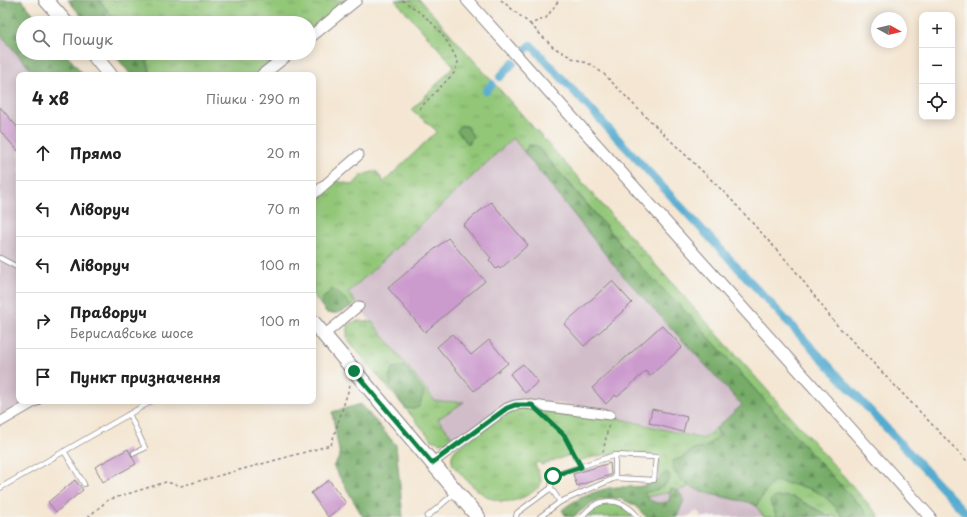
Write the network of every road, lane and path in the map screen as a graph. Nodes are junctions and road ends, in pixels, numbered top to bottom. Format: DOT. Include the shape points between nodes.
graph roads {
  1 [pos="46,0"];
  2 [pos="356,0"];
  3 [pos="402,0"];
  4 [pos="467,0"];
  5 [pos="501,0"];
  6 [pos="559,0"];
  7 [pos="60,16"];
  8 [pos="530,24"];
  9 [pos="316,32"];
  10 [pos="98,60"];
  11 [pos="281,60"];
  12 [pos="108,72"];
  13 [pos="266,72"];
  14 [pos="418,110"];
  15 [pos="359,155"];
  16 [pos="316,192"];
  17 [pos="0,258"];
  18 [pos="16,266"];
  19 [pos="359,306"];
  20 [pos="316,326"];
  21 [pos="324,335"];
  22 [pos="354,371"];
  23 [pos="31,404"];
  24 [pos="147,404"];
  25 [pos="532,405"];
  26 [pos="129,414"];
  27 [pos="610,415"];
  28 [pos="0,422"];
  29 [pos="64,451"];
  30 [pos="134,453"];
  31 [pos="615,455"];
  32 [pos="602,460"];
  33 [pos="967,461"];
  34 [pos="432,463"];
  35 [pos="581,467"];
  36 [pos="615,478"];
  37 [pos="84,484"];
  38 [pos="0,488"];
  39 [pos="551,488"];
  40 [pos="457,491"];
  41 [pos="560,502"];
  42 [pos="88,517"];
  43 [pos="427,517"];
  44 [pos="478,517"];
  45 [pos="516,517"];
  46 [pos="540,517"];
  47 [pos="582,517"];
  48 [pos="638,517"];
  49 [pos="930,517"];
  1 -- 7 [label="main road"];
  2 -- 9 [label="street"];
  3 -- 14 [label="path" via="427,17 450,45 458,62 455,72"];
  4 -- 49 [label="street"];
  5 -- 8 [label="path"];
  6 -- 8 [label="path" via="546,18"];
  8 -- 33 [label="path" via="553,47 605,74 729,197 794,269 836,323"];
  10 -- 12 [label="main road"];
  11 -- 13 [label="street"];
  15 -- 16 [label="street"];
  17 -- 18 [label="lane"];
  19 -- 21 [label="street"];
  20 -- 21 [label="main road"];
  21 -- 22 [label="main road"];
  22 -- 34 [label="main road"];
  22 -- 42 [label="path" via="331,445 181,486 166,482 108,500"];
  23 -- 28 [label="street"];
  24 -- 26 [label="lane"];
  25 -- 27 [label="street"];
  25 -- 34 [label="street" via="515,405 507,408"];
  25 -- 35 [label="path" via="564,435"];
  26 -- 29 [label="lane"];
  26 -- 30 [label="lane" via="145,448"];
  27 -- 32 [label="path"];
  29 -- 37 [label="lane"];
  29 -- 38 [label="lane"];
  31 -- 32 [label="lane"];
  31 -- 36 [label="lane"];
  31 -- 36 [label="lane" via="656,457 654,480"];
  32 -- 35 [label="lane"];
  34 -- 40 [label="main road"];
  35 -- 39 [label="lane" via="553,476"];
  36 -- 41 [label="lane"];
  39 -- 41 [label="lane"];
  39 -- 45 [label="lane" via="517,513"];
  40 -- 43 [label="lane"];
  40 -- 44 [label="main road"];
  41 -- 46 [label="lane"];
  47 -- 48 [label="lane" via="599,503 615,501 624,504"];
}
